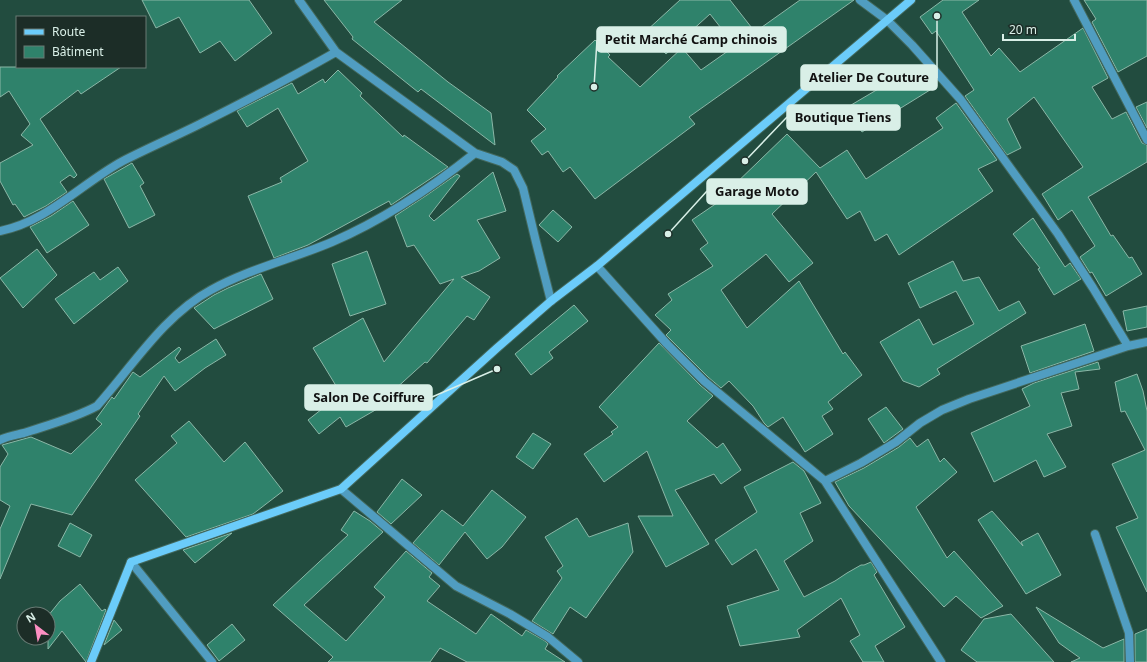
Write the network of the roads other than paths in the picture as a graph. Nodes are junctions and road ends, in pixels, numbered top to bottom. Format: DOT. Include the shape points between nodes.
graph roads {
  1 [pos="299,0"];
  2 [pos="860,0"];
  3 [pos="911,0"];
  4 [pos="1074,0"];
  5 [pos="887,20"];
  6 [pos="336,52"];
  7 [pos="1147,140"];
  8 [pos="475,153"];
  9 [pos="0,231"];
  10 [pos="597,266"];
  11 [pos="552,301"];
  12 [pos="1147,342"];
  13 [pos="1128,346"];
  14 [pos="0,440"];
  15 [pos="825,481"];
  16 [pos="341,489"];
  17 [pos="1095,534"];
  18 [pos="131,562"];
  19 [pos="90,662"];
  20 [pos="212,662"];
  21 [pos="578,662"];
  22 [pos="941,662"];
  23 [pos="1130,662"];
  1 -- 6 [label="street"];
  2 -- 5 [label="street"];
  3 -- 5 [label="main road"];
  4 -- 7 [label="street"];
  5 -- 10 [label="main road"];
  5 -- 13 [label="street" via="961,100 1058,234"];
  6 -- 8 [label="street"];
  6 -- 9 [label="street" via="123,162 42,215"];
  8 -- 11 [label="street" via="502,162 514,170 523,188"];
  8 -- 14 [label="street" via="447,175 377,220 332,242 210,290 184,308 162,329 97,406 84,413"];
  10 -- 11 [label="main road"];
  10 -- 15 [label="street" via="704,381"];
  11 -- 16 [label="main road"];
  12 -- 13 [label="street"];
  13 -- 15 [label="street" via="942,410 896,442"];
  15 -- 22 [label="street"];
  16 -- 18 [label="main road"];
  16 -- 21 [label="street" via="456,586 510,614 542,634"];
  17 -- 23 [label="street" via="1129,633"];
  18 -- 19 [label="main road"];
  18 -- 20 [label="street"];
}
